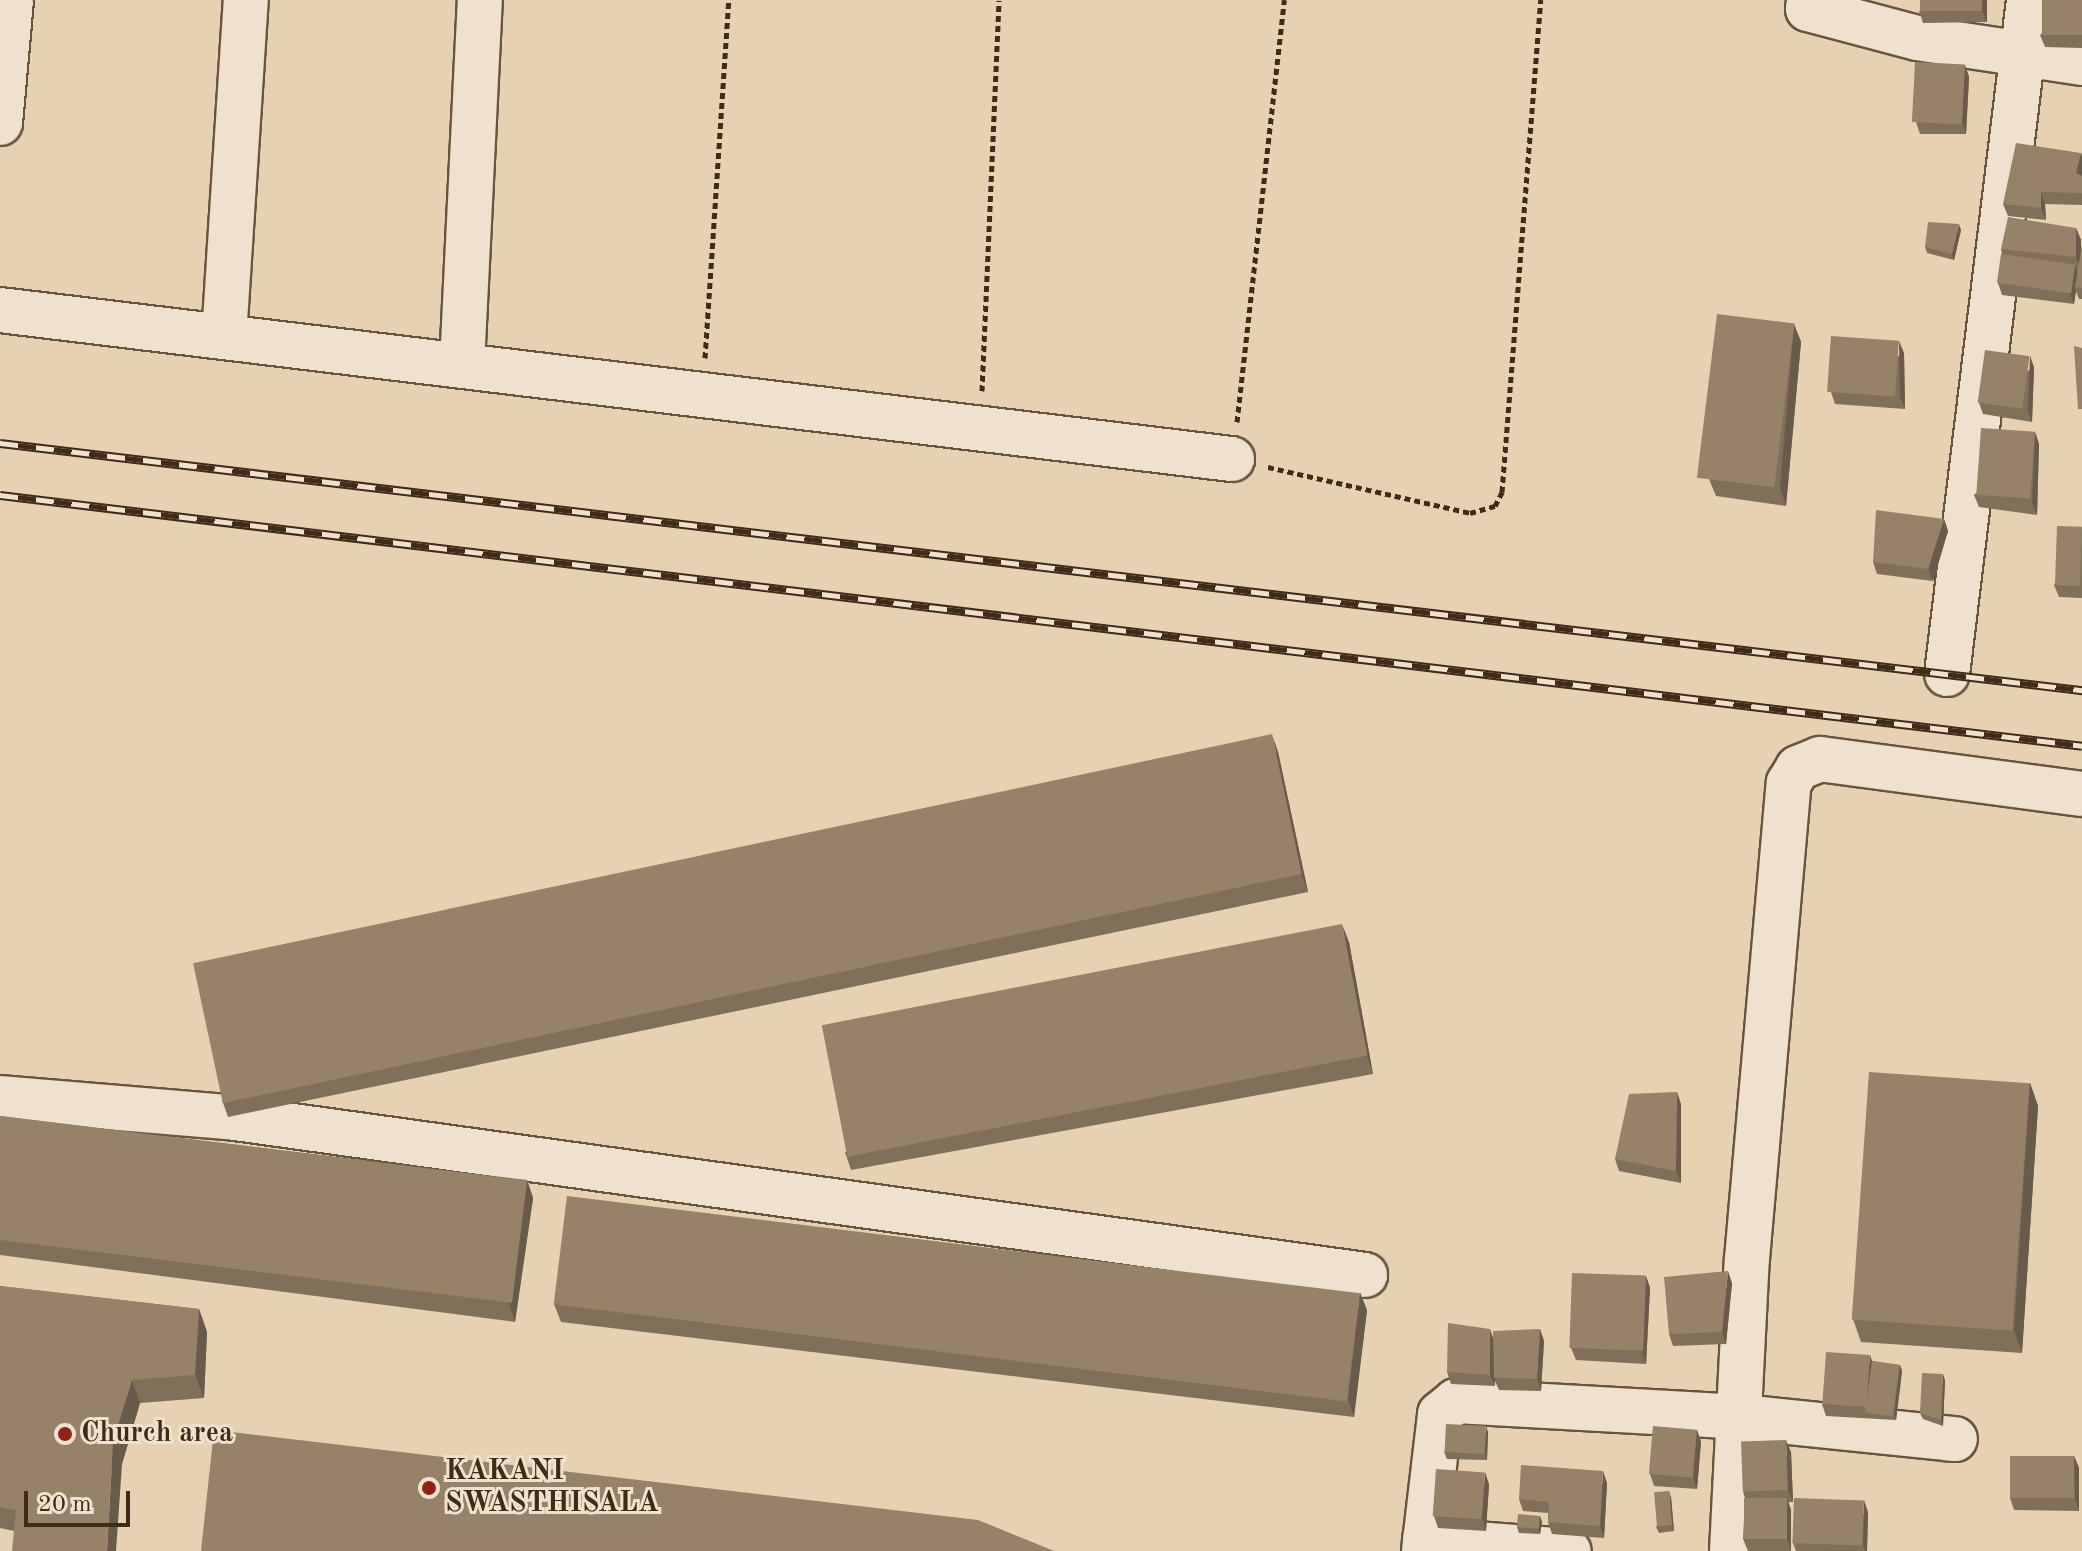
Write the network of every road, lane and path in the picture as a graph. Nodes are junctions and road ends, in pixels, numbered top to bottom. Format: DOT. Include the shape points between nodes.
graph roads {
  1 [pos="11,0"];
  2 [pos="246,0"];
  3 [pos="480,0"];
  4 [pos="729,0"];
  5 [pos="999,0"];
  6 [pos="1284,0"];
  7 [pos="1541,0"];
  8 [pos="1809,0"];
  9 [pos="2029,0"];
  10 [pos="2022,54"];
  11 [pos="2082,63"];
  12 [pos="0,123"];
  13 [pos="0,310"];
  14 [pos="224,337"];
  15 [pos="462,365"];
  16 [pos="703,397"];
  17 [pos="980,434"];
  18 [pos="1232,459"];
  19 [pos="1947,674"];
  20 [pos="2082,794"];
  21 [pos="0,1098"];
  22 [pos="1365,1275"];
  23 [pos="1741,1417"];
  24 [pos="1955,1439"];
  25 [pos="1424,1546"];
  26 [pos="1569,1551"];
  27 [pos="1732,1551"];
  1 -- 12 [label="street"];
  2 -- 14 [label="street"];
  3 -- 15 [label="street"];
  4 -- 16 [label="path"];
  5 -- 17 [label="path"];
  6 -- 18 [label="path"];
  7 -- 18 [label="path" via="1502,492 1495,506 1470,513"];
  8 -- 10 [label="street" via="1808,9 1917,38"];
  9 -- 10 [label="street"];
  10 -- 11 [label="street"];
  10 -- 19 [label="street"];
  13 -- 14 [label="street"];
  14 -- 15 [label="street"];
  15 -- 16 [label="street"];
  16 -- 17 [label="street"];
  17 -- 18 [label="street"];
  20 -- 23 [label="street" via="1820,759 1798,768 1789,783 1747,1259"];
  21 -- 22 [label="street" via="228,1117"];
  23 -- 24 [label="street"];
  23 -- 25 [label="street" via="1448,1405 1435,1438"];
  23 -- 27 [label="street"];
  25 -- 26 [label="street"];
}
